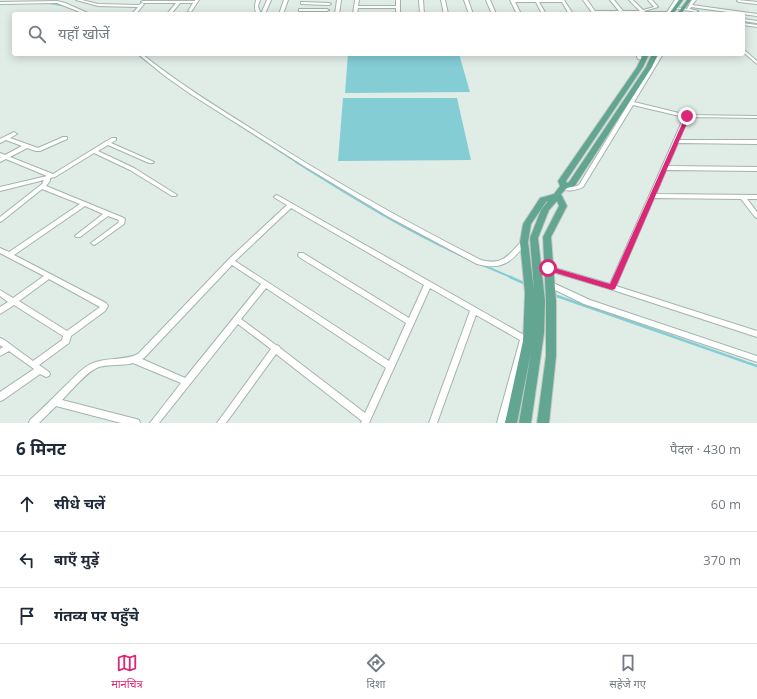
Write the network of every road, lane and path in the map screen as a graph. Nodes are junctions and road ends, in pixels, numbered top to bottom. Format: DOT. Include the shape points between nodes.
graph roads {
  1 [pos="66,0"];
  2 [pos="78,0"];
  3 [pos="103,0"];
  4 [pos="128,0"];
  5 [pos="258,0"];
  6 [pos="269,0"];
  7 [pos="286,0"];
  8 [pos="340,0"];
  9 [pos="357,0"];
  10 [pos="398,0"];
  11 [pos="421,0"];
  12 [pos="443,0"];
  13 [pos="466,0"];
  14 [pos="488,0"];
  15 [pos="513,0"];
  16 [pos="585,0"];
  17 [pos="612,0"];
  18 [pos="631,0"];
  19 [pos="650,0"];
  20 [pos="677,0"];
  21 [pos="681,0"];
  22 [pos="688,0"];
  23 [pos="694,0"];
  24 [pos="739,0"];
  25 [pos="89,1"];
  26 [pos="197,1"];
  27 [pos="537,1"];
  28 [pos="562,1"];
  29 [pos="179,2"];
  30 [pos="303,2"];
  31 [pos="0,3"];
  32 [pos="62,3"];
  33 [pos="143,3"];
  34 [pos="757,3"];
  35 [pos="329,4"];
  36 [pos="98,5"];
  37 [pos="122,6"];
  38 [pos="356,7"];
  39 [pos="398,7"];
  40 [pos="327,10"];
  41 [pos="190,11"];
  42 [pos="685,11"];
  43 [pos="83,12"];
  44 [pos="136,12"];
  45 [pos="171,12"];
  46 [pos="258,12"];
  47 [pos="263,12"];
  48 [pos="282,12"];
  49 [pos="300,12"];
  50 [pos="337,12"];
  51 [pos="355,12"];
  52 [pos="398,12"];
  53 [pos="422,12"];
  54 [pos="446,12"];
  55 [pos="470,12"];
  56 [pos="493,12"];
  57 [pos="518,12"];
  58 [pos="543,12"];
  59 [pos="570,12"];
  60 [pos="593,12"];
  61 [pos="622,12"];
  62 [pos="643,12"];
  63 [pos="671,12"];
  64 [pos="696,12"];
  65 [pos="708,12"];
  66 [pos="733,12"];
  67 [pos="745,14"];
  68 [pos="757,15"];
  69 [pos="745,19"];
  70 [pos="757,21"];
  71 [pos="745,24"];
  72 [pos="757,26"];
  73 [pos="745,52"];
  74 [pos="143,56"];
  75 [pos="643,56"];
  76 [pos="656,56"];
  77 [pos="656,56"];
  78 [pos="757,63"];
  79 [pos="631,103"];
  80 [pos="687,116"];
  81 [pos="757,117"];
  82 [pos="14,134"];
  83 [pos="6,138"];
  84 [pos="65,138"];
  85 [pos="114,139"];
  86 [pos="0,141"];
  87 [pos="676,141"];
  88 [pos="757,142"];
  89 [pos="107,143"];
  90 [pos="26,146"];
  91 [pos="94,151"];
  92 [pos="2,157"];
  93 [pos="151,162"];
  94 [pos="665,168"];
  95 [pos="757,169"];
  96 [pos="50,177"];
  97 [pos="0,182"];
  98 [pos="42,186"];
  99 [pos="10,187"];
  100 [pos="0,189"];
  101 [pos="561,190"];
  102 [pos="174,195"];
  103 [pos="652,196"];
  104 [pos="277,197"];
  105 [pos="743,197"];
  106 [pos="757,197"];
  107 [pos="86,204"];
  108 [pos="291,205"];
  109 [pos="108,213"];
  110 [pos="757,216"];
  111 [pos="0,220"];
  112 [pos="78,236"];
  113 [pos="524,242"];
  114 [pos="94,243"];
  115 [pos="0,250"];
  116 [pos="10,254"];
  117 [pos="301,255"];
  118 [pos="231,261"];
  119 [pos="548,268"];
  120 [pos="49,276"];
  121 [pos="265,284"];
  122 [pos="428,284"];
  123 [pos="549,286"];
  124 [pos="612,287"];
  125 [pos="0,293"];
  126 [pos="13,301"];
  127 [pos="474,310"];
  128 [pos="0,311"];
  129 [pos="238,320"];
  130 [pos="410,322"];
  131 [pos="757,334"];
  132 [pos="68,335"];
  133 [pos="526,340"];
  134 [pos="0,342"];
  135 [pos="8,348"];
  136 [pos="276,348"];
  137 [pos="0,353"];
  138 [pos="757,359"];
  139 [pos="135,360"];
  140 [pos="390,366"];
  141 [pos="39,370"];
  142 [pos="186,382"];
  143 [pos="0,397"];
  144 [pos="54,402"];
  145 [pos="365,421"];
  146 [pos="33,423"];
  147 [pos="136,423"];
  148 [pos="154,423"];
  149 [pos="222,423"];
  150 [pos="433,423"];
  151 [pos="501,423"];
  152 [pos="511,423"];
  153 [pos="525,423"];
  154 [pos="543,423"];
  1 -- 32 [label="street"];
  2 -- 25 [label="street"];
  3 -- 36 [label="street"];
  4 -- 37 [label="street"];
  5 -- 46 [label="street"];
  6 -- 47 [label="street"];
  7 -- 48 [label="street"];
  8 -- 50 [label="street"];
  9 -- 38 [label="street"];
  10 -- 39 [label="street"];
  11 -- 53 [label="street"];
  12 -- 54 [label="street"];
  13 -- 55 [label="street"];
  14 -- 56 [label="street"];
  15 -- 27 [label="street"];
  15 -- 57 [label="street"];
  16 -- 60 [label="street"];
  17 -- 61 [label="street"];
  18 -- 62 [label="street"];
  19 -- 62 [label="street" via="656,7"];
  20 -- 63 [label="street"];
  21 -- 63 [label="main road"];
  22 -- 42 [label="main road"];
  23 -- 42 [label="street"];
  24 -- 34 [label="street"];
  24 -- 66 [label="street"];
  25 -- 36 [label="street"];
  26 -- 29 [label="street"];
  26 -- 41 [label="street"];
  27 -- 28 [label="street"];
  27 -- 58 [label="street"];
  28 -- 59 [label="street"];
  29 -- 33 [label="street"];
  29 -- 45 [label="street"];
  30 -- 35 [label="street"];
  30 -- 49 [label="street"];
  31 -- 32 [label="street"];
  32 -- 43 [label="street"];
  33 -- 37 [label="street"];
  33 -- 44 [label="street"];
  36 -- 37 [label="street"];
  38 -- 39 [label="street"];
  38 -- 51 [label="street"];
  39 -- 52 [label="street"];
  40 -- 49 [label="street"];
  42 -- 63 [label="street"];
  42 -- 64 [label="street"];
  42 -- 65 [label="street"];
  62 -- 63 [label="street"];
  67 -- 68 [label="street"];
  69 -- 70 [label="street"];
  71 -- 72 [label="street"];
  73 -- 78 [label="street"];
  74 -- 113 [label="street" via="174,80 315,172 404,224 479,262 497,265"];
  75 -- 101 [label="main road" via="640,67 562,181"];
  76 -- 79 [label="street"];
  77 -- 101 [label="main road" via="572,184"];
  79 -- 80 [label="street"];
  79 -- 101 [label="street" via="581,186"];
  80 -- 81 [label="street"];
  80 -- 87 [label="street"];
  82 -- 83 [label="street"];
  83 -- 86 [label="street"];
  83 -- 90 [label="street"];
  84 -- 90 [label="street" via="40,150"];
  85 -- 89 [label="street"];
  87 -- 88 [label="street"];
  87 -- 94 [label="street"];
  89 -- 91 [label="street"];
  89 -- 93 [label="street"];
  90 -- 92 [label="street"];
  91 -- 96 [label="street"];
  91 -- 102 [label="street" via="124,165"];
  92 -- 96 [label="street"];
  94 -- 95 [label="street"];
  94 -- 103 [label="street"];
  96 -- 98 [label="street"];
  96 -- 99 [label="street"];
  97 -- 99 [label="street"];
  98 -- 107 [label="street"];
  98 -- 111 [label="street"];
  99 -- 100 [label="street"];
  101 -- 113 [label="main road" via="543,200 536,208 527,224"];
  101 -- 119 [label="main road" via="563,206 547,238"];
  101 -- 153 [label="main road" via="546,209 534,238 540,301 539,333"];
  103 -- 105 [label="street"];
  103 -- 124 [label="street"];
  104 -- 108 [label="street"];
  105 -- 106 [label="street"];
  105 -- 110 [label="street"];
  107 -- 109 [label="street"];
  107 -- 116 [label="street"];
  108 -- 118 [label="street"];
  108 -- 122 [label="street"];
  109 -- 112 [label="street"];
  109 -- 114 [label="street" via="123,221"];
  113 -- 133 [label="main road" via="530,294"];
  115 -- 116 [label="street"];
  116 -- 120 [label="street"];
  117 -- 130 [label="street"];
  118 -- 121 [label="street"];
  118 -- 139 [label="street"];
  119 -- 123 [label="main road"];
  119 -- 124 [label="street"];
  120 -- 126 [label="street"];
  120 -- 132 [label="street" via="104,306"];
  121 -- 129 [label="street"];
  121 -- 140 [label="street"];
  122 -- 127 [label="street"];
  122 -- 130 [label="street"];
  123 -- 138 [label="street" via="587,302"];
  123 -- 154 [label="main road" via="551,356"];
  124 -- 131 [label="street"];
  125 -- 126 [label="street"];
  126 -- 128 [label="street"];
  126 -- 132 [label="street"];
  127 -- 133 [label="street"];
  127 -- 150 [label="street"];
  129 -- 136 [label="street"];
  129 -- 142 [label="street"];
  130 -- 140 [label="street"];
  132 -- 141 [label="street" via="66,341"];
  133 -- 151 [label="street"];
  133 -- 152 [label="main road"];
  134 -- 135 [label="street"];
  135 -- 137 [label="street"];
  135 -- 141 [label="street"];
  136 -- 145 [label="street"];
  136 -- 149 [label="street"];
  139 -- 142 [label="street"];
  139 -- 144 [label="street" via="93,367"];
  140 -- 145 [label="street"];
  141 -- 143 [label="street"];
  142 -- 148 [label="street"];
  144 -- 146 [label="street"];
  144 -- 147 [label="street"];
}
